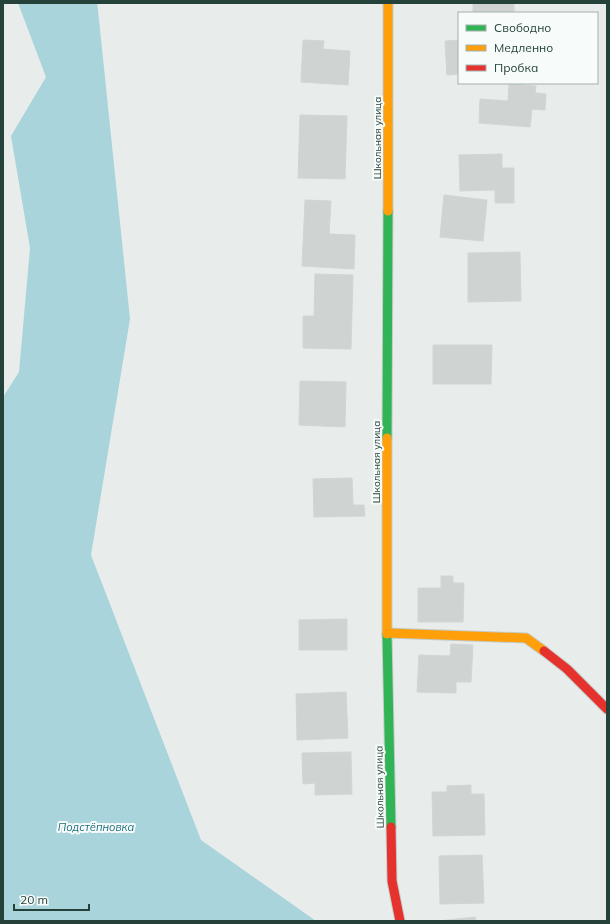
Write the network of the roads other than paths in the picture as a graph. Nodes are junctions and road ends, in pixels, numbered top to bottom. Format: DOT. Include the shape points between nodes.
graph roads {
  1 [pos="388,3"];
  2 [pos="387,633"];
  3 [pos="607,709"];
  4 [pos="400,921"];
  1 -- 2 [label="street, Школьная улица"];
  2 -- 3 [label="street" via="526,638 567,669"];
  2 -- 4 [label="street, Школьная улица" via="392,881"];
}
